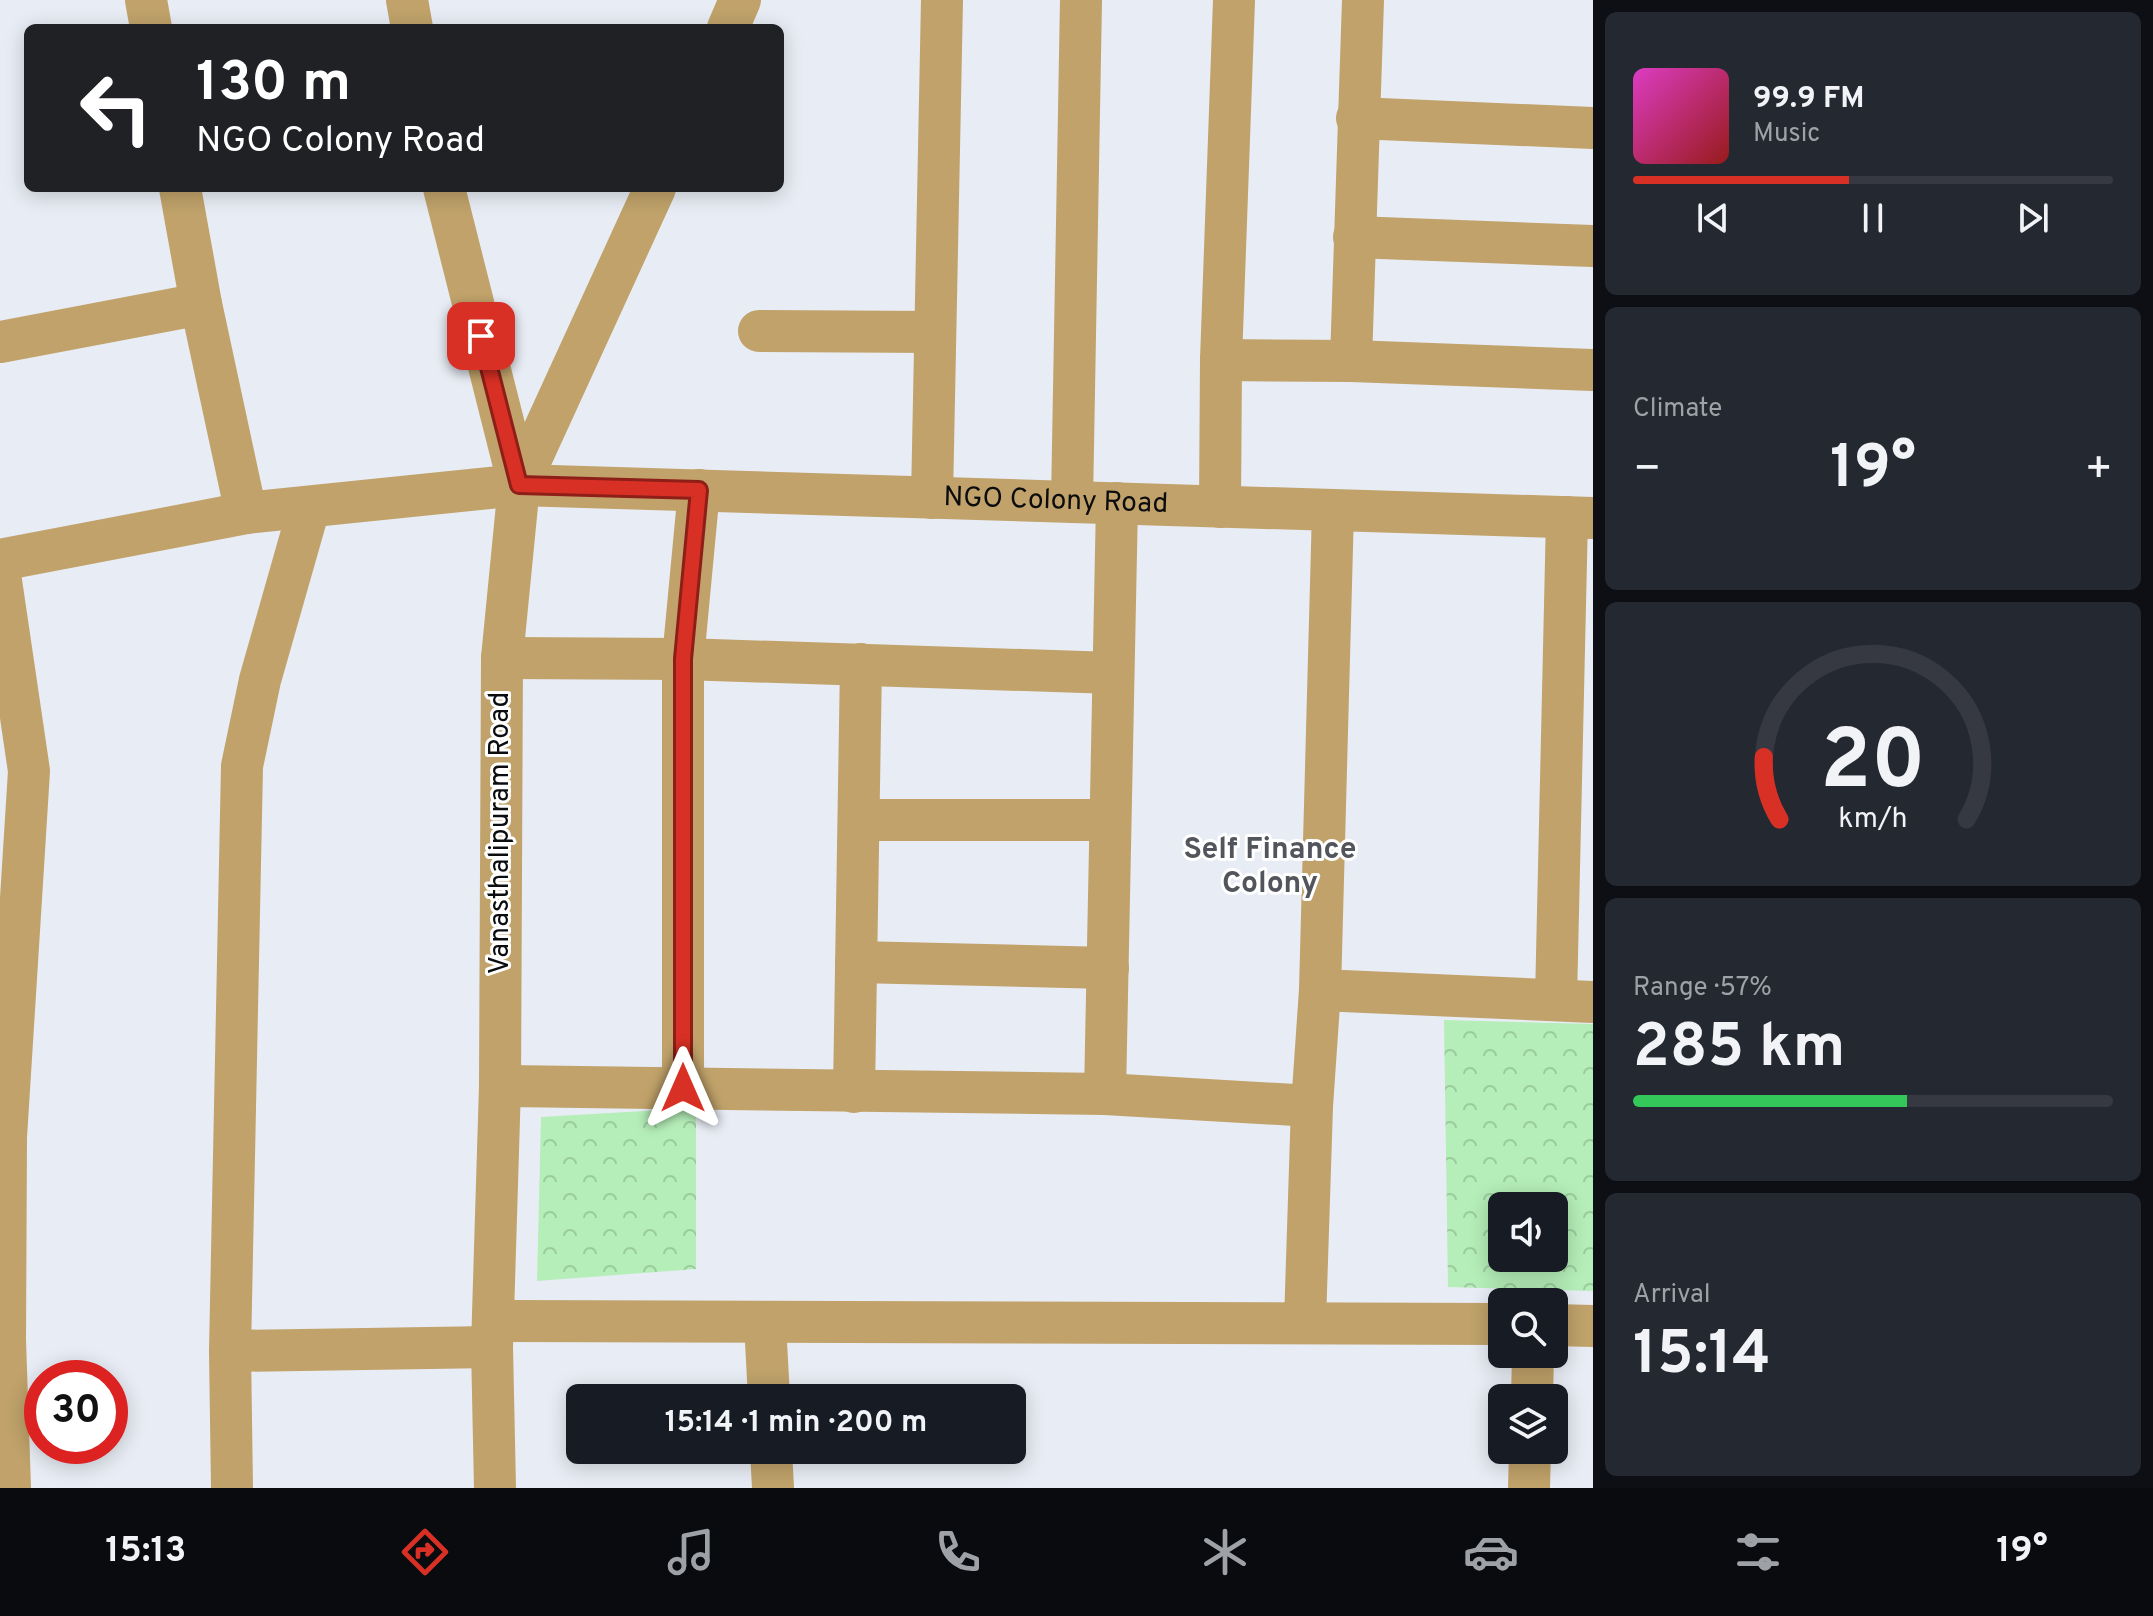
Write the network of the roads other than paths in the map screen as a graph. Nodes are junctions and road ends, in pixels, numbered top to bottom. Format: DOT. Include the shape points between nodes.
graph roads {
  1 [pos="146,0"];
  2 [pos="407,0"];
  3 [pos="740,0"];
  4 [pos="942,0"];
  5 [pos="1081,0"];
  6 [pos="1234,0"];
  7 [pos="1363,0"];
  8 [pos="150,24"];
  9 [pos="411,24"];
  10 [pos="730,24"];
  11 [pos="1357,118"];
  12 [pos="1593,128"];
  13 [pos="181,192"];
  14 [pos="445,192"];
  15 [pos="653,192"];
  16 [pos="1354,237"];
  17 [pos="1593,246"];
  18 [pos="201,304"];
  19 [pos="759,331"];
  20 [pos="935,332"];
  21 [pos="0,342"];
  22 [pos="1221,360"];
  23 [pos="1351,361"];
  24 [pos="1593,370"];
  25 [pos="519,485"];
  26 [pos="699,490"];
  27 [pos="932,498"];
  28 [pos="1072,502"];
  29 [pos="1117,503"];
  30 [pos="1220,507"];
  31 [pos="309,508"];
  32 [pos="1333,510"];
  33 [pos="246,513"];
  34 [pos="1580,518"];
  35 [pos="0,560"];
  36 [pos="0,574"];
  37 [pos="502,658"];
  38 [pos="683,659"];
  39 [pos="861,664"];
  40 [pos="1113,673"];
  41 [pos="859,820"];
  42 [pos="1110,820"];
  43 [pos="856,962"];
  44 [pos="1108,968"];
  45 [pos="1320,990"];
  46 [pos="1575,1001"];
  47 [pos="500,1086"];
  48 [pos="683,1088"];
  49 [pos="854,1092"];
  50 [pos="1105,1094"];
  51 [pos="1312,1106"];
  52 [pos="3,1137"];
  53 [pos="1305,1322"];
  54 [pos="765,1323"];
  55 [pos="1488,1324"];
  56 [pos="1568,1325"];
  57 [pos="1593,1326"];
  58 [pos="493,1334"];
  59 [pos="2,1340"];
  60 [pos="230,1351"];
  61 [pos="768,1384"];
  62 [pos="772,1464"];
  63 [pos="1530,1464"];
  64 [pos="10,1488"];
  65 [pos="232,1488"];
  66 [pos="495,1488"];
  67 [pos="773,1488"];
  68 [pos="1529,1488"];
  1 -- 8 [label="street"];
  2 -- 9 [label="street"];
  3 -- 10 [label="street"];
  4 -- 20 [label="street"];
  5 -- 28 [label="street"];
  6 -- 22 [label="street"];
  7 -- 11 [label="street"];
  11 -- 12 [label="street"];
  11 -- 16 [label="street"];
  13 -- 18 [label="street"];
  14 -- 25 [label="street, Vanasthalipuram Road"];
  15 -- 25 [label="street"];
  16 -- 17 [label="street"];
  16 -- 23 [label="street"];
  18 -- 21 [label="street"];
  18 -- 33 [label="street"];
  19 -- 20 [label="street"];
  20 -- 27 [label="street"];
  22 -- 23 [label="street"];
  22 -- 30 [label="street"];
  23 -- 24 [label="street"];
  25 -- 26 [label="street, NGO Colony Road"];
  25 -- 31 [label="street, NGO Colony Road"];
  25 -- 37 [label="street, Vanasthalipuram Road"];
  26 -- 27 [label="street, NGO Colony Road"];
  26 -- 38 [label="street"];
  27 -- 28 [label="street, NGO Colony Road"];
  28 -- 29 [label="street, NGO Colony Road"];
  29 -- 30 [label="street, NGO Colony Road"];
  29 -- 40 [label="street"];
  30 -- 32 [label="street, NGO Colony Road"];
  31 -- 33 [label="street, NGO Colony Road"];
  31 -- 60 [label="street" via="260,680 242,766"];
  32 -- 34 [label="street, NGO Colony Road"];
  32 -- 45 [label="street"];
  33 -- 35 [label="street, NGO Colony Road"];
  34 -- 46 [label="street"];
  36 -- 52 [label="street" via="29,771"];
  37 -- 38 [label="street"];
  37 -- 47 [label="street, Vanasthalipuram Road"];
  38 -- 39 [label="street"];
  38 -- 48 [label="street"];
  39 -- 40 [label="street"];
  39 -- 41 [label="street"];
  40 -- 42 [label="street"];
  41 -- 42 [label="street"];
  41 -- 43 [label="street"];
  42 -- 44 [label="street"];
  43 -- 44 [label="street"];
  43 -- 49 [label="street"];
  44 -- 50 [label="street"];
  45 -- 46 [label="street"];
  45 -- 51 [label="street"];
  47 -- 48 [label="street"];
  47 -- 58 [label="street, Vanasthalipuram Road"];
  48 -- 49 [label="street"];
  49 -- 50 [label="street"];
  50 -- 51 [label="street"];
  51 -- 53 [label="street"];
  52 -- 59 [label="street"];
  53 -- 54 [label="street"];
  53 -- 55 [label="street"];
  54 -- 58 [label="street"];
  54 -- 61 [label="street"];
  56 -- 57 [label="street"];
  58 -- 60 [label="street"];
  58 -- 66 [label="street, Vanasthalipuram Road"];
  59 -- 64 [label="street"];
  60 -- 65 [label="street"];
  62 -- 67 [label="street"];
  63 -- 68 [label="street"];
}
